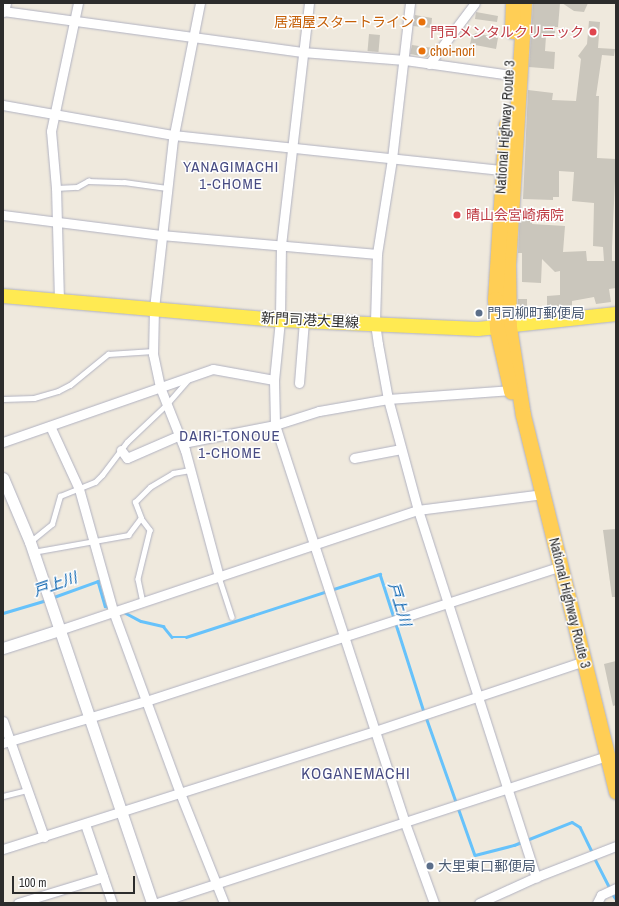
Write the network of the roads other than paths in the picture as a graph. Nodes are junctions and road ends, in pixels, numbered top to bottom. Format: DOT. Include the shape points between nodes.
graph roads {
  1 [pos="4,3"];
  2 [pos="78,3"];
  3 [pos="200,3"];
  4 [pos="310,3"];
  5 [pos="410,3"];
  6 [pos="475,3"];
  7 [pos="513,3"];
  8 [pos="524,3"];
  9 [pos="3,11"];
  10 [pos="75,22"];
  11 [pos="193,38"];
  12 [pos="302,52"];
  13 [pos="405,60"];
  14 [pos="429,64"];
  15 [pos="514,75"];
  16 [pos="3,105"];
  17 [pos="54,112"];
  18 [pos="173,135"];
  19 [pos="292,149"];
  20 [pos="392,159"];
  21 [pos="508,171"];
  22 [pos="56,188"];
  23 [pos="167,188"];
  24 [pos="3,215"];
  25 [pos="56,222"];
  26 [pos="161,235"];
  27 [pos="281,245"];
  28 [pos="377,254"];
  29 [pos="3,296"];
  30 [pos="59,301"];
  31 [pos="154,308"];
  32 [pos="616,314"];
  33 [pos="280,320"];
  34 [pos="304,321"];
  35 [pos="375,323"];
  36 [pos="503,328"];
  37 [pos="153,351"];
  38 [pos="192,375"];
  39 [pos="274,380"];
  40 [pos="299,383"];
  41 [pos="160,387"];
  42 [pos="510,390"];
  43 [pos="3,399"];
  44 [pos="388,399"];
  45 [pos="167,404"];
  46 [pos="523,415"];
  47 [pos="275,425"];
  48 [pos="50,426"];
  49 [pos="181,439"];
  50 [pos="3,442"];
  51 [pos="400,449"];
  52 [pos="121,450"];
  53 [pos="354,458"];
  54 [pos="190,470"];
  55 [pos="3,478"];
  56 [pos="79,489"];
  57 [pos="543,494"];
  58 [pos="418,510"];
  59 [pos="141,518"];
  60 [pos="92,542"];
  61 [pos="314,544"];
  62 [pos="31,547"];
  63 [pos="561,566"];
  64 [pos="219,577"];
  65 [pos="143,602"];
  66 [pos="447,604"];
  67 [pos="113,610"];
  68 [pos="232,617"];
  69 [pos="59,630"];
  70 [pos="344,638"];
  71 [pos="3,648"];
  72 [pos="584,661"];
  73 [pos="476,697"];
  74 [pos="146,701"];
  75 [pos="90,718"];
  76 [pos="3,721"];
  77 [pos="375,731"];
  78 [pos="6,742"];
  79 [pos="608,756"];
  80 [pos="27,790"];
  81 [pos="507,790"];
  82 [pos="616,792"];
  83 [pos="180,793"];
  84 [pos="3,796"];
  85 [pos="121,811"];
  86 [pos="405,823"];
  87 [pos="85,824"];
  88 [pos="44,837"];
  89 [pos="616,846"];
  90 [pos="3,850"];
  91 [pos="103,877"];
  92 [pos="536,877"];
  93 [pos="216,885"];
  94 [pos="616,888"];
  95 [pos="18,903"];
  96 [pos="112,903"];
  97 [pos="152,903"];
  98 [pos="157,903"];
  99 [pos="224,903"];
  100 [pos="434,903"];
  101 [pos="479,903"];
  102 [pos="597,903"];
  1 -- 9 [label="street"];
  2 -- 10 [label="street"];
  3 -- 11 [label="street"];
  4 -- 12 [label="street"];
  5 -- 13 [label="street"];
  6 -- 14 [label="street"];
  7 -- 15 [label="highway, National Highway Route 3"];
  8 -- 15 [label="highway, National Highway Route 3"];
  9 -- 10 [label="street"];
  10 -- 11 [label="street"];
  10 -- 17 [label="street"];
  11 -- 12 [label="street"];
  11 -- 18 [label="street"];
  12 -- 13 [label="street"];
  12 -- 19 [label="street"];
  13 -- 14 [label="street"];
  13 -- 20 [label="street"];
  14 -- 15 [label="street"];
  15 -- 21 [label="highway, National Highway Route 3"];
  16 -- 17 [label="street"];
  17 -- 18 [label="street"];
  17 -- 22 [label="street" via="51,131"];
  18 -- 19 [label="street"];
  18 -- 23 [label="street"];
  19 -- 20 [label="street"];
  19 -- 27 [label="street"];
  20 -- 21 [label="street"];
  20 -- 28 [label="street"];
  21 -- 36 [label="highway, National Highway Route 3" via="495,299"];
  22 -- 23 [label="lane" via="77,187 88,181 124,182"];
  22 -- 25 [label="street"];
  23 -- 26 [label="street"];
  24 -- 25 [label="street"];
  25 -- 26 [label="street"];
  25 -- 30 [label="street"];
  26 -- 27 [label="street"];
  26 -- 31 [label="street"];
  27 -- 28 [label="street"];
  27 -- 33 [label="street"];
  28 -- 35 [label="street"];
  29 -- 30 [label="main road, 新門司港大里線"];
  30 -- 31 [label="main road, 新門司港大里線"];
  31 -- 33 [label="main road, 新門司港大里線"];
  31 -- 37 [label="street"];
  32 -- 36 [label="main road, 新門司港大里線"];
  33 -- 34 [label="main road, 新門司港大里線"];
  33 -- 39 [label="street"];
  34 -- 35 [label="main road, 新門司港大里線"];
  34 -- 40 [label="street"];
  35 -- 36 [label="main road, 新門司港大里線"];
  35 -- 44 [label="street"];
  36 -- 42 [label="highway, National Highway Route 3"];
  36 -- 46 [label="highway, National Highway Route 3"];
  37 -- 41 [label="street"];
  37 -- 43 [label="lane" via="108,354 70,386 34,398"];
  38 -- 39 [label="street" via="212,369"];
  38 -- 41 [label="street"];
  38 -- 45 [label="lane"];
  39 -- 47 [label="street"];
  41 -- 45 [label="street"];
  41 -- 48 [label="street"];
  42 -- 44 [label="street"];
  42 -- 46 [label="highway, National Highway Route 3"];
  44 -- 47 [label="street" via="319,411"];
  44 -- 51 [label="street"];
  45 -- 49 [label="street"];
  45 -- 52 [label="lane"];
  46 -- 57 [label="highway, National Highway Route 3"];
  47 -- 49 [label="street"];
  47 -- 61 [label="street"];
  48 -- 50 [label="street"];
  48 -- 56 [label="street"];
  49 -- 52 [label="street" via="127,458"];
  49 -- 54 [label="street"];
  51 -- 53 [label="street"];
  51 -- 58 [label="street"];
  52 -- 56 [label="lane" via="102,475"];
  54 -- 59 [label="lane" via="172,473 150,487 135,502"];
  54 -- 64 [label="street"];
  55 -- 62 [label="street"];
  56 -- 60 [label="street"];
  56 -- 62 [label="lane" via="60,496 52,524"];
  57 -- 58 [label="street"];
  57 -- 63 [label="highway, National Highway Route 3"];
  58 -- 61 [label="street"];
  58 -- 66 [label="street"];
  59 -- 60 [label="lane" via="128,535"];
  59 -- 65 [label="lane" via="150,530 138,579"];
  60 -- 62 [label="lane"];
  60 -- 67 [label="street"];
  61 -- 64 [label="street"];
  61 -- 70 [label="street"];
  62 -- 69 [label="street"];
  63 -- 66 [label="street"];
  63 -- 72 [label="highway, National Highway Route 3"];
  64 -- 65 [label="street"];
  64 -- 68 [label="lane"];
  65 -- 67 [label="street"];
  66 -- 70 [label="street"];
  66 -- 73 [label="street"];
  67 -- 69 [label="street"];
  67 -- 74 [label="street"];
  69 -- 71 [label="street"];
  69 -- 75 [label="street"];
  70 -- 74 [label="street"];
  70 -- 77 [label="street"];
  72 -- 73 [label="street"];
  72 -- 79 [label="highway, National Highway Route 3"];
  73 -- 77 [label="street"];
  73 -- 81 [label="street"];
  74 -- 75 [label="street"];
  74 -- 83 [label="street"];
  75 -- 78 [label="street"];
  75 -- 85 [label="street"];
  76 -- 78 [label="street"];
  77 -- 83 [label="street"];
  77 -- 86 [label="street"];
  78 -- 80 [label="street"];
  79 -- 81 [label="street"];
  79 -- 82 [label="highway, National Highway Route 3"];
  80 -- 84 [label="lane"];
  80 -- 88 [label="street"];
  81 -- 86 [label="street"];
  81 -- 92 [label="street"];
  83 -- 85 [label="street"];
  83 -- 93 [label="street"];
  85 -- 87 [label="street"];
  85 -- 97 [label="street"];
  86 -- 93 [label="street"];
  86 -- 100 [label="street"];
  87 -- 88 [label="street"];
  87 -- 91 [label="street"];
  88 -- 90 [label="street"];
  89 -- 92 [label="street"];
  91 -- 95 [label="street"];
  91 -- 96 [label="street"];
  92 -- 101 [label="street"];
  93 -- 98 [label="street"];
  93 -- 99 [label="street"];
  94 -- 102 [label="street" via="601,895"];
}
